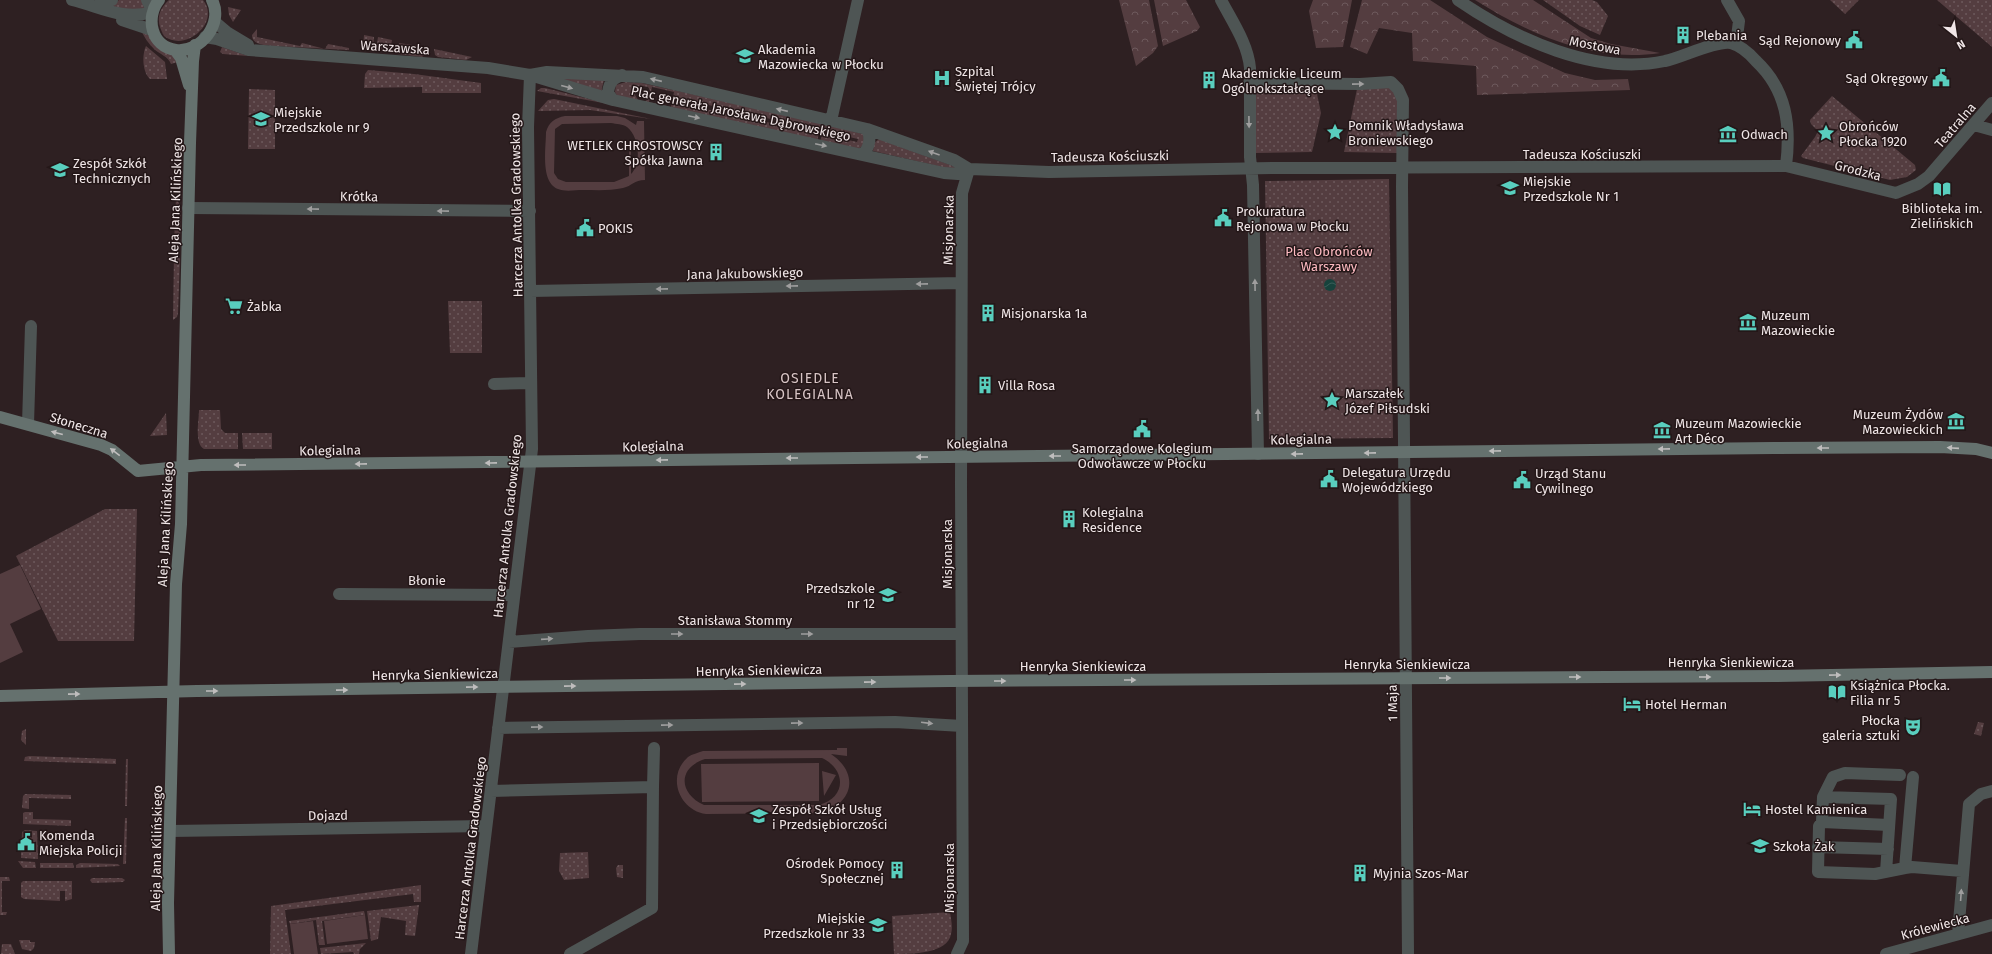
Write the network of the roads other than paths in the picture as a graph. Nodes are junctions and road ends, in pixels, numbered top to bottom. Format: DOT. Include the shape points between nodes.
graph roads {
  1 [pos="72,0"];
  2 [pos="112,0"];
  3 [pos="858,0"];
  4 [pos="1221,0"];
  5 [pos="1458,0"];
  6 [pos="1727,0"];
  7 [pos="214,1"];
  8 [pos="96,6"];
  9 [pos="152,6"];
  10 [pos="109,12"];
  11 [pos="215,22"];
  12 [pos="152,30"];
  13 [pos="205,37"];
  14 [pos="196,45"];
  15 [pos="1736,45"];
  16 [pos="175,50"];
  17 [pos="258,50"];
  18 [pos="622,75"];
  19 [pos="530,76"];
  20 [pos="1249,83"];
  21 [pos="192,95"];
  22 [pos="613,100"];
  23 [pos="1992,103"];
  24 [pos="831,121"];
  25 [pos="1974,124"];
  26 [pos="868,129"];
  27 [pos="1992,130"];
  28 [pos="863,154"];
  29 [pos="1938,165"];
  30 [pos="1763,166"];
  31 [pos="1786,166"];
  32 [pos="1250,168"];
  33 [pos="1402,168"];
  34 [pos="969,169"];
  35 [pos="188,208"];
  36 [pos="530,211"];
  37 [pos="961,283"];
  38 [pos="530,290"];
  39 [pos="31,326"];
  40 [pos="531,383"];
  41 [pos="494,384"];
  42 [pos="0,417"];
  43 [pos="28,424"];
  44 [pos="1404,452"];
  45 [pos="1992,453"];
  46 [pos="1258,454"];
  47 [pos="961,457"];
  48 [pos="530,462"];
  49 [pos="182,467"];
  50 [pos="138,471"];
  51 [pos="339,594"];
  52 [pos="514,595"];
  53 [pos="961,634"];
  54 [pos="508,642"];
  55 [pos="1992,672"];
  56 [pos="1406,678"];
  57 [pos="962,681"];
  58 [pos="503,687"];
  59 [pos="174,692"];
  60 [pos="0,696"];
  61 [pos="962,726"];
  62 [pos="498,728"];
  63 [pos="654,748"];
  64 [pos="1900,775"];
  65 [pos="1913,778"];
  66 [pos="653,788"];
  67 [pos="491,790"];
  68 [pos="1992,791"];
  69 [pos="1823,797"];
  70 [pos="1822,822"];
  71 [pos="1889,825"];
  72 [pos="485,826"];
  73 [pos="170,831"];
  74 [pos="1818,847"];
  75 [pos="1888,850"];
  76 [pos="1905,868"];
  77 [pos="1962,871"];
  78 [pos="1886,872"];
  79 [pos="1992,925"];
  80 [pos="1958,934"];
  81 [pos="1926,948"];
  82 [pos="169,954"];
  83 [pos="471,954"];
  84 [pos="570,954"];
  85 [pos="957,954"];
  86 [pos="1408,954"];
  87 [pos="1886,954"];
  1 -- 8 [label="street"];
  2 -- 8 [label="street"];
  3 -- 24 [label="street"];
  4 -- 20 [label="street" via="1249,58"];
  5 -- 15 [label="street, Mostowa" via="1534,42 1566,55 1594,62 1649,64 1719,45"];
  6 -- 15 [label="street" via="1739,20"];
  7 -- 11 [label="street"];
  8 -- 10 [label="street"];
  9 -- 10 [label="street" via="132,16"];
  9 -- 12 [label="street"];
  10 -- 12 [label="street" via="118,18"];
  11 -- 13 [label="street"];
  11 -- 17 [label="street, Warszawska" via="228,33"];
  12 -- 16 [label="street" via="161,42"];
  13 -- 14 [label="street"];
  13 -- 17 [label="street, Warszawska" via="240,48"];
  14 -- 16 [label="street"];
  14 -- 21 [label="street, Aleja Jana Kilińskiego"];
  15 -- 31 [label="street" via="1762,66 1782,96 1787,121"];
  16 -- 21 [label="street, Aleja Jana Kilińskiego" via="183,64"];
  17 -- 19 [label="street, Warszawska" via="488,68"];
  18 -- 19 [label="street, Plac generała Jarosława Dąbrowskiego" via="548,72"];
  18 -- 22 [label="street, Plac generała Jarosława Dąbrowskiego" via="612,80 608,87 608,93"];
  24 -- 18 [label="street, Plac generała Jarosława Dąbrowskiego, one-way" via="643,77"];
  19 -- 22 [label="street, Plac generała Jarosława Dąbrowskiego, one-way"];
  19 -- 36 [label="street, Harcerza Antolka Gradowskiego"];
  20 -- 32 [label="street, one-way"];
  20 -- 33 [label="street, one-way" via="1390,82 1398,89 1403,100"];
  21 -- 35 [label="street, Aleja Jana Kilińskiego"];
  22 -- 28 [label="street, Plac generała Jarosława Dąbrowskiego, one-way"];
  23 -- 25 [label="street, Teatralna"];
  24 -- 26 [label="street, Plac generała Jarosława Dąbrowskiego"];
  25 -- 27 [label="street"];
  25 -- 29 [label="street, Teatralna"];
  26 -- 28 [label="street, Plac generała Jarosława Dąbrowskiego" via="869,144"];
  34 -- 26 [label="street, Plac generała Jarosława Dąbrowskiego, one-way" via="954,160"];
  28 -- 34 [label="street, Plac generała Jarosława Dąbrowskiego" via="944,173 958,174"];
  29 -- 31 [label="street, Grodzka" via="1918,184 1896,193"];
  30 -- 31 [label="street, Grodzka"];
  30 -- 33 [label="street, Tadeusza Kościuszki"];
  32 -- 33 [label="street, Tadeusza Kościuszki"];
  32 -- 34 [label="street, Tadeusza Kościuszki" via="1049,172"];
  46 -- 32 [label="street, one-way" via="1253,185"];
  33 -- 44 [label="street"];
  34 -- 37 [label="street, Misjonarska" via="962,193"];
  36 -- 35 [label="street, Krótka, one-way"];
  35 -- 49 [label="street, Aleja Jana Kilińskiego"];
  36 -- 38 [label="street, Harcerza Antolka Gradowskiego"];
  37 -- 38 [label="street, Jana Jakubowskiego, one-way"];
  37 -- 47 [label="street, Misjonarska"];
  38 -- 40 [label="street, Harcerza Antolka Gradowskiego"];
  39 -- 43 [label="street"];
  40 -- 41 [label="street"];
  40 -- 48 [label="street, Harcerza Antolka Gradowskiego"];
  42 -- 43 [label="street, Słoneczna"];
  50 -- 43 [label="street, Słoneczna, one-way" via="101,444"];
  45 -- 44 [label="street, Kolegialna, one-way" via="1976,449 1940,447"];
  44 -- 46 [label="street, Kolegialna, one-way"];
  44 -- 56 [label="street, 1 Maja"];
  46 -- 47 [label="street, Kolegialna, one-way"];
  47 -- 48 [label="street, Kolegialna, one-way"];
  47 -- 53 [label="street, Misjonarska"];
  48 -- 49 [label="street, Kolegialna, one-way"];
  48 -- 52 [label="street, Harcerza Antolka Gradowskiego"];
  49 -- 50 [label="street, Kolegialna"];
  49 -- 59 [label="street, Aleja Jana Kilińskiego"];
  51 -- 52 [label="street, Błonie"];
  52 -- 54 [label="street, Harcerza Antolka Gradowskiego"];
  54 -- 53 [label="street, Stanisława Stommy, one-way" via="640,634"];
  53 -- 57 [label="street, Misjonarska"];
  54 -- 58 [label="street, Harcerza Antolka Gradowskiego"];
  56 -- 55 [label="street, Henryka Sienkiewicza, one-way"];
  57 -- 56 [label="street, Henryka Sienkiewicza, one-way"];
  56 -- 86 [label="street, 1 Maja"];
  58 -- 57 [label="street, Henryka Sienkiewicza, one-way"];
  57 -- 61 [label="street, Misjonarska"];
  59 -- 58 [label="street, Henryka Sienkiewicza, one-way"];
  58 -- 62 [label="street, Harcerza Antolka Gradowskiego"];
  60 -- 59 [label="street, Henryka Sienkiewicza, one-way"];
  59 -- 73 [label="street, Aleja Jana Kilińskiego"];
  62 -- 61 [label="street, one-way" via="895,722"];
  61 -- 85 [label="street, Misjonarska" via="963,941"];
  62 -- 67 [label="street, Harcerza Antolka Gradowskiego"];
  63 -- 66 [label="street"];
  64 -- 69 [label="street" via="1845,773 1833,777"];
  65 -- 76 [label="street"];
  66 -- 67 [label="street"];
  66 -- 84 [label="street" via="652,908"];
  67 -- 72 [label="street, Harcerza Antolka Gradowskiego"];
  68 -- 77 [label="street" via="1981,794 1969,804"];
  69 -- 70 [label="street"];
  69 -- 71 [label="street" via="1891,799"];
  70 -- 71 [label="street"];
  70 -- 74 [label="street" via="1819,826"];
  71 -- 75 [label="street"];
  72 -- 73 [label="street, Dojazd"];
  72 -- 83 [label="street, Harcerza Antolka Gradowskiego"];
  73 -- 82 [label="street, Aleja Jana Kilińskiego"];
  74 -- 75 [label="street"];
  74 -- 78 [label="street" via="1818,872"];
  75 -- 78 [label="street"];
  76 -- 77 [label="street"];
  76 -- 78 [label="street"];
  80 -- 77 [label="street, one-way"];
  79 -- 80 [label="street, Królewiecka"];
  80 -- 81 [label="street, Królewiecka"];
  81 -- 87 [label="street, Królewiecka"];
}
